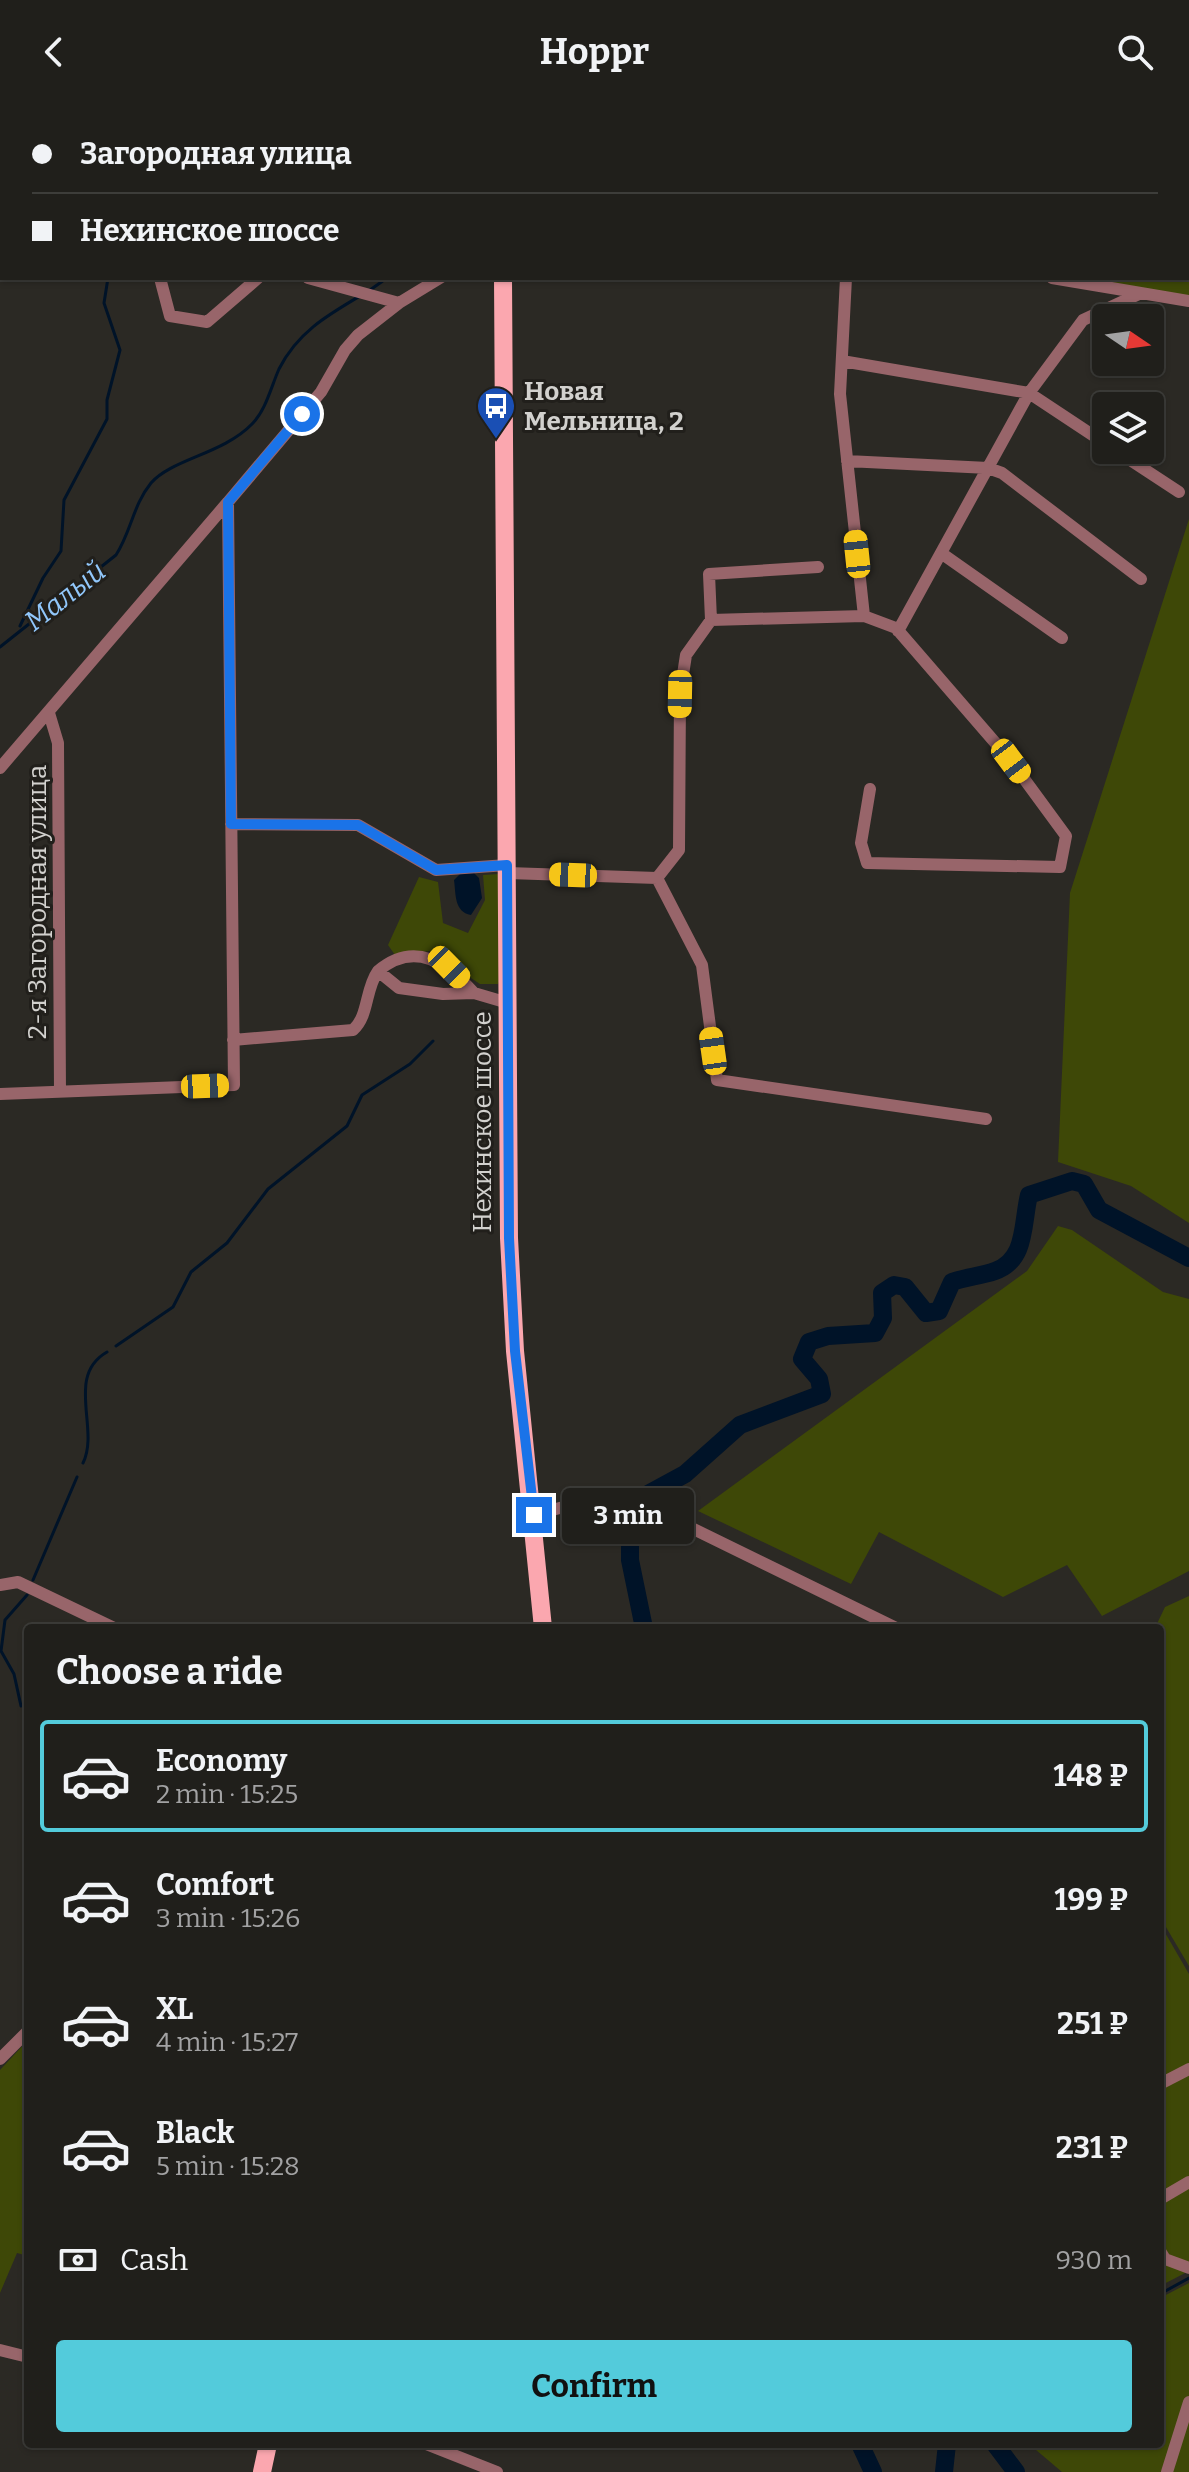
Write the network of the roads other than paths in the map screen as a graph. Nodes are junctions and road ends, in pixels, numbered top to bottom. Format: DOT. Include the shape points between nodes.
graph roads {
  1 [pos="161,280"];
  2 [pos="256,280"];
  3 [pos="315,280"];
  4 [pos="437,280"];
  5 [pos="503,280"];
  6 [pos="846,280"];
  7 [pos="1064,280"];
  8 [pos="1141,293"];
  9 [pos="1189,301"];
  10 [pos="399,303"];
  11 [pos="842,361"];
  12 [pos="1029,393"];
  13 [pos="1092,435"];
  14 [pos="847,461"];
  15 [pos="1136,464"];
  16 [pos="988,468"];
  17 [pos="1179,492"];
  18 [pos="228,502"];
  19 [pos="941,553"];
  20 [pos="818,567"];
  21 [pos="1141,579"];
  22 [pos="864,616"];
  23 [pos="711,620"];
  24 [pos="898,631"];
  25 [pos="1062,638"];
  26 [pos="49,713"];
  27 [pos="0,768"];
  28 [pos="870,789"];
  29 [pos="231,824"];
  30 [pos="507,869"];
  31 [pos="657,878"];
  32 [pos="378,971"];
  33 [pos="474,993"];
  34 [pos="508,1003"];
  35 [pos="233,1040"];
  36 [pos="60,1092"];
  37 [pos="0,1094"];
  38 [pos="986,1119"];
  39 [pos="534,1515"];
  40 [pos="0,1585"];
  41 [pos="106,1624"];
  42 [pos="543,1624"];
  43 [pos="888,1624"];
  44 [pos="24,2035"];
  45 [pos="0,2059"];
  46 [pos="1189,2069"];
  47 [pos="1164,2082"];
  48 [pos="1189,2182"];
  49 [pos="1164,2197"];
  50 [pos="1164,2257"];
  51 [pos="1189,2268"];
  52 [pos="0,2350"];
  53 [pos="24,2356"];
  54 [pos="1189,2402"];
  55 [pos="266,2448"];
  56 [pos="436,2448"];
  57 [pos="262,2472"];
  58 [pos="497,2472"];
  59 [pos="1167,2472"];
  1 -- 2 [label="street" via="170,316 207,322"];
  3 -- 10 [label="street"];
  4 -- 10 [label="street"];
  5 -- 30 [label="main road, Нехинское шоссе"];
  6 -- 11 [label="street"];
  7 -- 8 [label="street"];
  8 -- 9 [label="street"];
  8 -- 12 [label="street" via="1083,320"];
  10 -- 18 [label="street" via="345,350 321,392"];
  11 -- 12 [label="street"];
  11 -- 14 [label="street"];
  12 -- 13 [label="street"];
  12 -- 16 [label="street"];
  14 -- 16 [label="street"];
  14 -- 22 [label="street"];
  15 -- 17 [label="street"];
  16 -- 19 [label="street"];
  16 -- 21 [label="street" via="1002,473"];
  18 -- 26 [label="street"];
  18 -- 29 [label="street"];
  19 -- 24 [label="street"];
  19 -- 25 [label="street"];
  20 -- 23 [label="street" via="709,574"];
  22 -- 23 [label="street"];
  22 -- 24 [label="street"];
  23 -- 31 [label="street" via="686,655 680,694 679,850"];
  24 -- 28 [label="street" via="1011,761 1066,836 1060,867 867,863 861,843"];
  26 -- 27 [label="street"];
  26 -- 36 [label="street, 2-я Загородная улица" via="58,743"];
  29 -- 30 [label="street" via="358,825 436,870"];
  29 -- 35 [label="street"];
  30 -- 31 [label="street"];
  30 -- 34 [label="main road, Нехинское шоссе"];
  31 -- 38 [label="street" via="702,965 717,1080"];
  32 -- 33 [label="street" via="399,988"];
  32 -- 33 [label="street" via="393,958 429,957 449,967"];
  32 -- 35 [label="street" via="353,1030"];
  33 -- 34 [label="street"];
  34 -- 39 [label="main road, Нехинское шоссе" via="512,1312"];
  35 -- 36 [label="street" via="234,1085"];
  36 -- 37 [label="street"];
  39 -- 42 [label="main road, Нехинское шоссе"];
  39 -- 43 [label="street" via="605,1502 669,1517"];
  40 -- 41 [label="street" via="18,1582"];
  44 -- 45 [label="street"];
  46 -- 47 [label="street"];
  48 -- 49 [label="street"];
  50 -- 51 [label="street"];
  52 -- 53 [label="street"];
  54 -- 59 [label="street"];
  55 -- 57 [label="main road"];
  56 -- 58 [label="street"];
}
